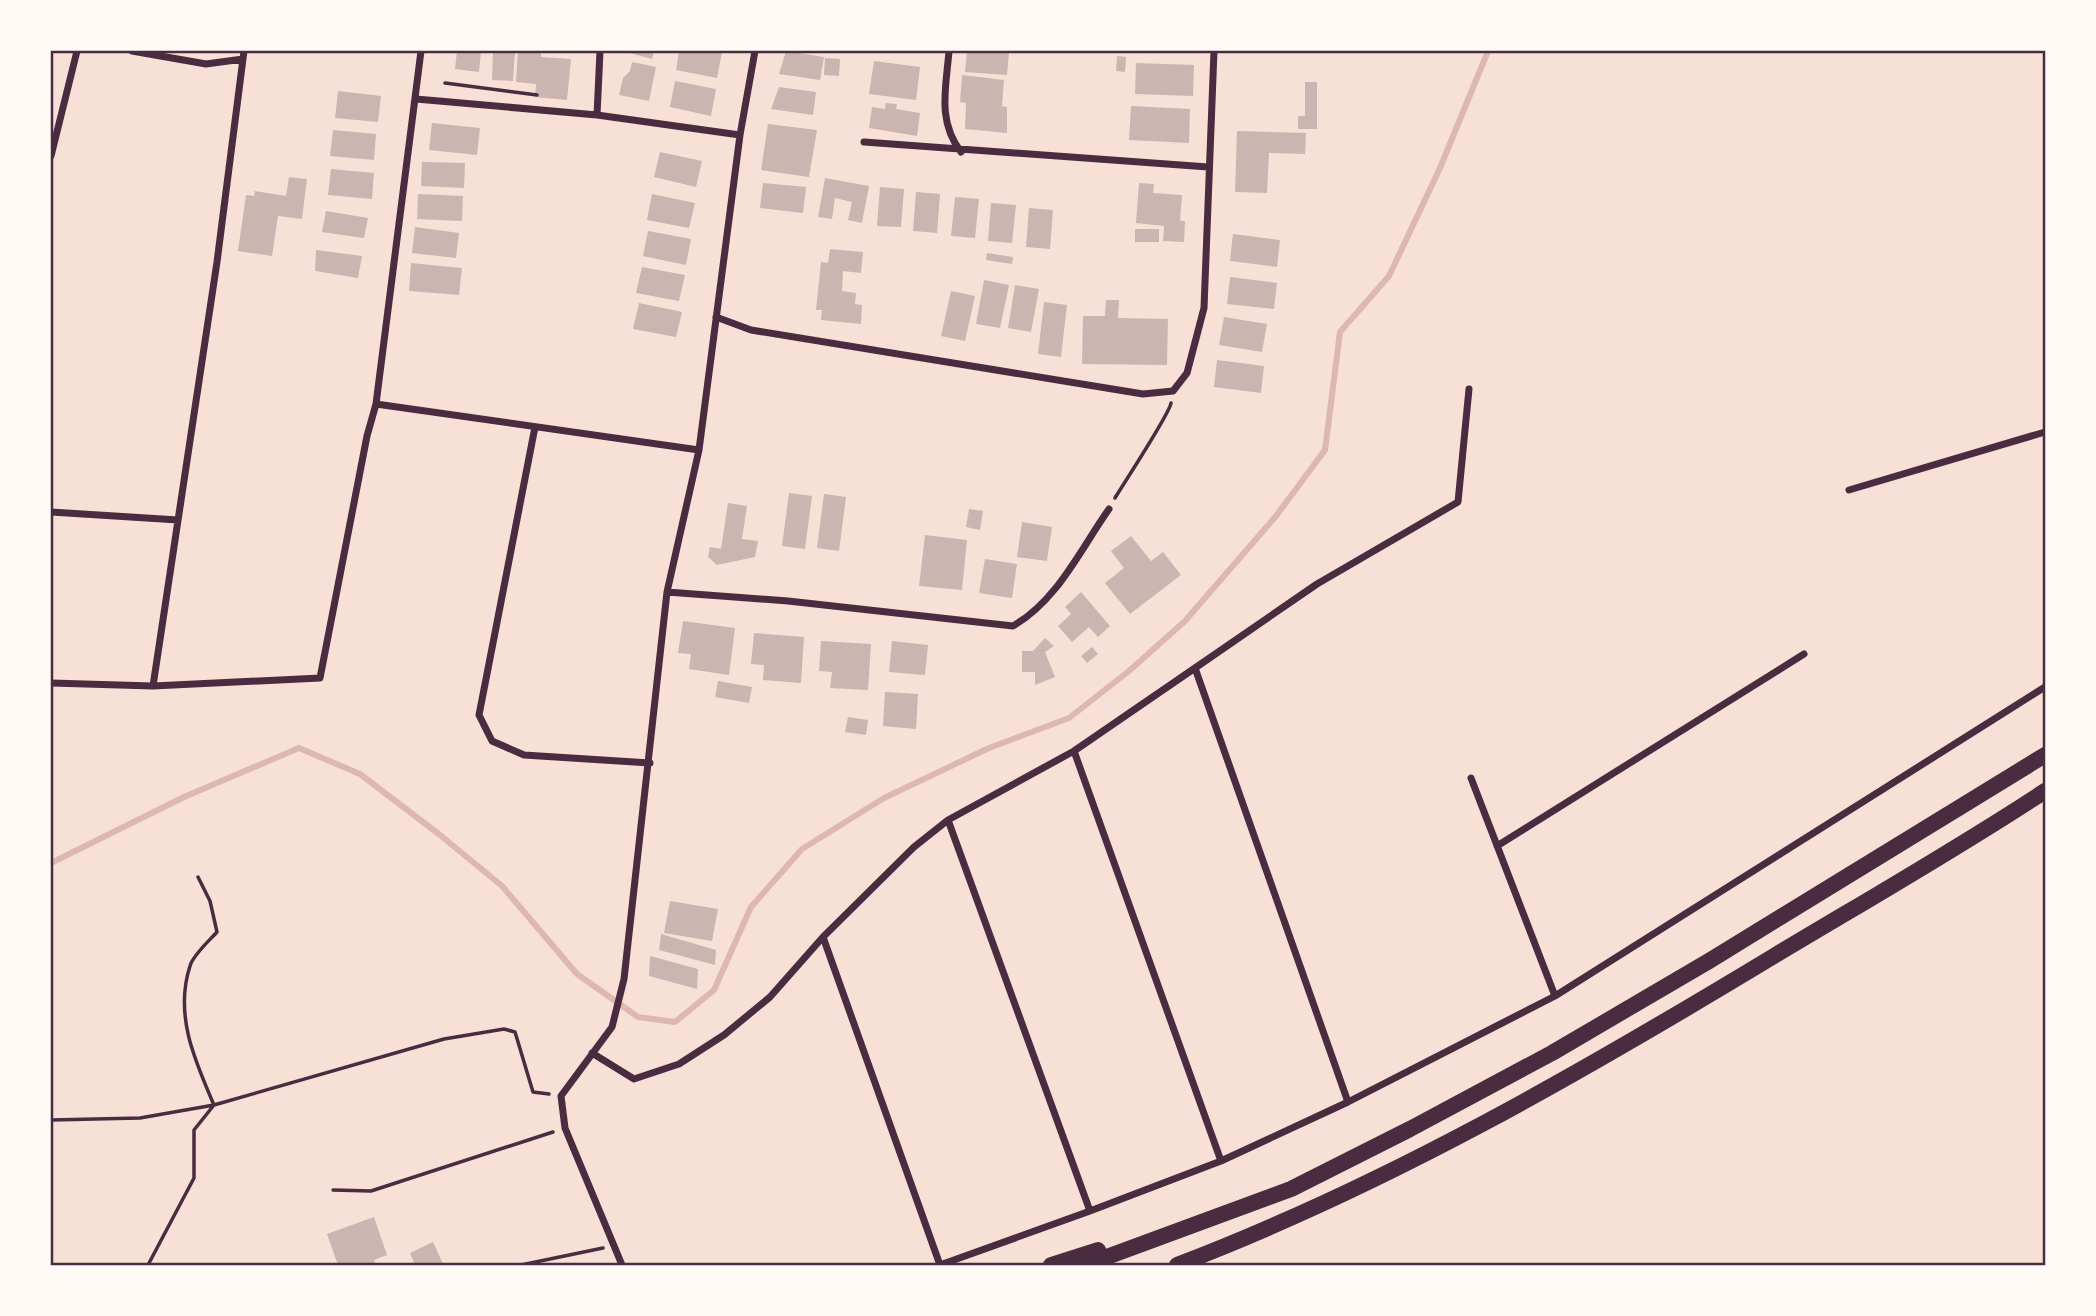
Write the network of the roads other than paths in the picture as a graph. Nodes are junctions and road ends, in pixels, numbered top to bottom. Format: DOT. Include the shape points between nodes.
graph roads {
  1 [pos="77,51"];
  2 [pos="132,51"];
  3 [pos="421,51"];
  4 [pos="600,51"];
  5 [pos="755,51"];
  6 [pos="949,51"];
  7 [pos="1214,51"];
  8 [pos="243,55"];
  9 [pos="416,99"];
  10 [pos="597,115"];
  11 [pos="740,135"];
  12 [pos="864,142"];
  13 [pos="961,152"];
  14 [pos="51,156"];
  15 [pos="1208,167"];
  16 [pos="716,317"];
  17 [pos="1469,388"];
  18 [pos="376,404"];
  19 [pos="535,427"];
  20 [pos="2045,432"];
  21 [pos="699,450"];
  22 [pos="1849,490"];
  23 [pos="1109,509"];
  24 [pos="51,512"];
  25 [pos="178,520"];
  26 [pos="667,592"];
  27 [pos="1804,654"];
  28 [pos="1195,668"];
  29 [pos="51,683"];
  30 [pos="153,686"];
  31 [pos="2045,687"];
  32 [pos="1074,751"];
  33 [pos="2045,755"];
  34 [pos="650,763"];
  35 [pos="1471,778"];
  36 [pos="2045,791"];
  37 [pos="948,820"];
  38 [pos="1497,846"];
  39 [pos="823,937"];
  40 [pos="1555,996"];
  41 [pos="592,1053"];
  42 [pos="1348,1102"];
  43 [pos="1221,1161"];
  44 [pos="1291,1189"];
  45 [pos="1090,1211"];
  46 [pos="622,1265"];
  47 [pos="1051,1265"];
  48 [pos="1085,1265"];
  49 [pos="1177,1265"];
  1 -- 14 [label="street"];
  2 -- 8 [label="street" via="206,64"];
  3 -- 9 [label="street"];
  4 -- 10 [label="street"];
  5 -- 11 [label="street"];
  6 -- 13 [label="street" via="943,115 949,136"];
  7 -- 15 [label="street"];
  8 -- 25 [label="street"];
  9 -- 10 [label="street"];
  9 -- 18 [label="street"];
  10 -- 11 [label="street"];
  11 -- 16 [label="street"];
  12 -- 13 [label="street"];
  13 -- 15 [label="street"];
  15 -- 16 [label="street" via="1204,308 1187,373 1172,391 1130,391 751,330"];
  16 -- 21 [label="street"];
  17 -- 28 [label="street" via="1458,502 1317,583"];
  18 -- 19 [label="street"];
  18 -- 30 [label="street" via="320,677"];
  19 -- 21 [label="street"];
  19 -- 34 [label="street" via="478,715 492,741 524,754"];
  20 -- 22 [label="street"];
  21 -- 26 [label="street"];
  23 -- 26 [label="street" via="1057,587 1034,614 1013,626"];
  24 -- 25 [label="street"];
  25 -- 30 [label="street"];
  26 -- 34 [label="street"];
  27 -- 38 [label="street"];
  28 -- 32 [label="street"];
  28 -- 42 [label="street"];
  29 -- 30 [label="street"];
  31 -- 40 [label="street"];
  32 -- 37 [label="street"];
  32 -- 43 [label="street"];
  33 -- 44 [label="highway" via="1552,1053"];
  34 -- 41 [label="street" via="624,979 612,1027"];
  35 -- 38 [label="street"];
  36 -- 49 [label="highway" via="1654,1028 1502,1113 1341,1195"];
  37 -- 39 [label="street" via="914,847"];
  37 -- 45 [label="street"];
  38 -- 40 [label="street"];
  39 -- 41 [label="street" via="770,997 679,1064 634,1079"];
  39 -- 45 [label="street" via="940,1265"];
  40 -- 42 [label="street"];
  41 -- 46 [label="street" via="562,1096 565,1128"];
  42 -- 43 [label="street"];
  43 -- 45 [label="street"];
  44 -- 47 [label="highway"];
  44 -- 48 [label="highway"];
}
